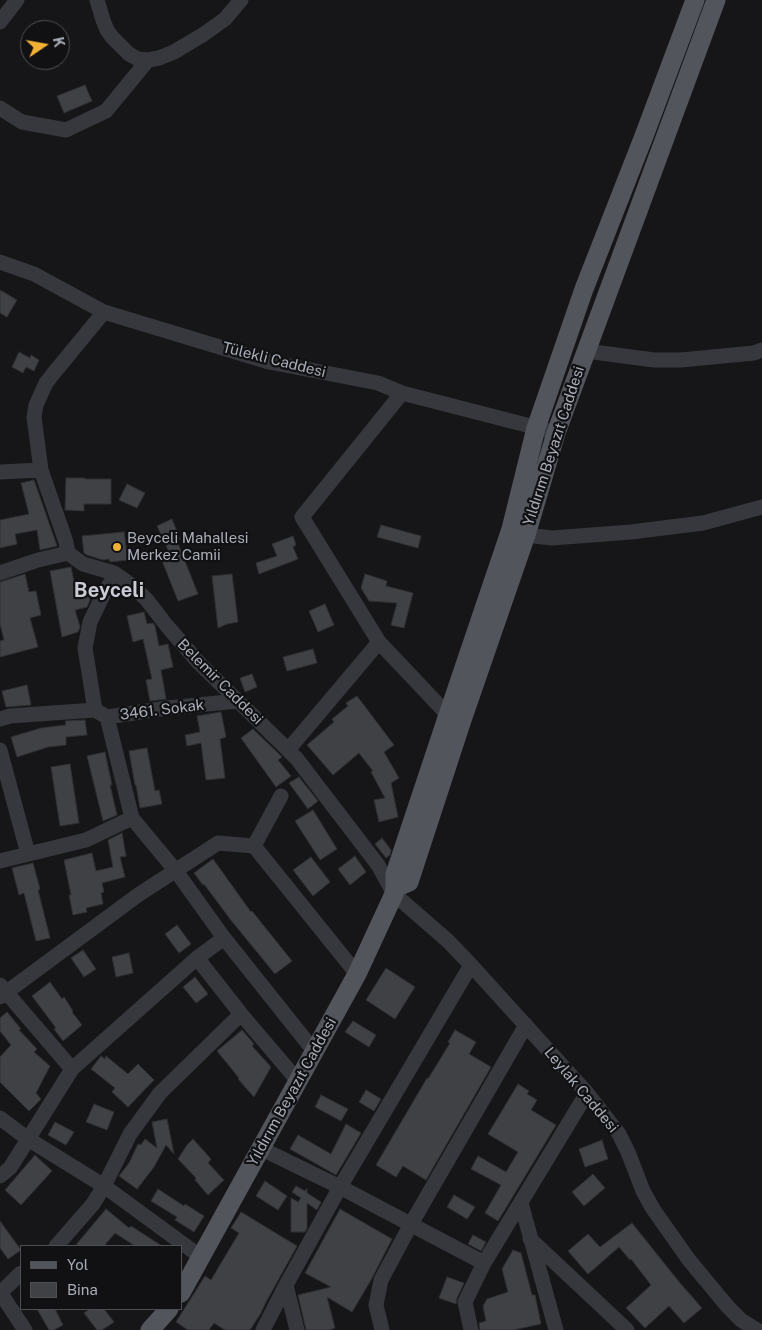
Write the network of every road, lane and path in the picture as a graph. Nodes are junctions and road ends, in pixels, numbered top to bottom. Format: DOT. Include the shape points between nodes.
graph roads {
  1 [pos="17,0"];
  2 [pos="98,0"];
  3 [pos="241,0"];
  4 [pos="695,0"];
  5 [pos="716,0"];
  6 [pos="0,22"];
  7 [pos="148,60"];
  8 [pos="0,108"];
  9 [pos="0,262"];
  10 [pos="104,312"];
  11 [pos="762,350"];
  12 [pos="586,351"];
  13 [pos="402,393"];
  14 [pos="536,428"];
  15 [pos="556,433"];
  16 [pos="40,470"];
  17 [pos="0,472"];
  18 [pos="762,507"];
  19 [pos="526,535"];
  20 [pos="68,553"];
  21 [pos="0,573"];
  22 [pos="116,575"];
  23 [pos="379,642"];
  24 [pos="238,700"];
  25 [pos="101,714"];
  26 [pos="448,715"];
  27 [pos="0,720"];
  28 [pos="0,750"];
  29 [pos="288,750"];
  30 [pos="282,796"];
  31 [pos="132,818"];
  32 [pos="254,846"];
  33 [pos="28,854"];
  34 [pos="0,860"];
  35 [pos="176,871"];
  36 [pos="395,891"];
  37 [pos="224,938"];
  38 [pos="197,958"];
  39 [pos="470,965"];
  40 [pos="357,974"];
  41 [pos="2,991"];
  42 [pos="241,1014"];
  43 [pos="526,1026"];
  44 [pos="314,1051"];
  45 [pos="72,1069"];
  46 [pos="298,1081"];
  47 [pos="587,1093"];
  48 [pos="0,1118"];
  49 [pos="28,1139"];
  50 [pos="260,1148"];
  51 [pos="0,1176"];
  52 [pos="104,1186"];
  53 [pos="340,1187"];
  54 [pos="521,1203"];
  55 [pos="411,1224"];
  56 [pos="530,1239"];
  57 [pos="57,1245"];
  58 [pos="201,1257"];
  59 [pos="484,1263"];
  60 [pos="20,1274"];
  61 [pos="286,1285"];
  62 [pos="182,1290"];
  63 [pos="0,1292"];
  64 [pos="168,1310"];
  65 [pos="25,1330"];
  66 [pos="150,1330"];
  67 [pos="263,1330"];
  68 [pos="297,1330"];
  69 [pos="382,1330"];
  70 [pos="471,1330"];
  71 [pos="556,1330"];
  72 [pos="627,1330"];
  73 [pos="755,1330"];
  1 -- 6 [label="street"];
  2 -- 7 [label="street" via="112,37 129,54"];
  3 -- 7 [label="street" via="225,19 204,34 174,52"];
  4 -- 14 [label="main road, Yıldırım Beyazıt Caddesi" via="584,289"];
  5 -- 12 [label="main road, Yıldırım Beyazıt Caddesi"];
  7 -- 8 [label="street" via="106,111 66,130 22,122"];
  9 -- 10 [label="street, Tülekli Caddesi" via="34,274"];
  10 -- 13 [label="street, Tülekli Caddesi" via="269,362 378,383"];
  10 -- 16 [label="street" via="53,374 36,405 34,417"];
  11 -- 12 [label="street" via="681,360 654,360"];
  12 -- 15 [label="main road, Yıldırım Beyazıt Caddesi"];
  13 -- 14 [label="street, Tülekli Caddesi"];
  13 -- 23 [label="street" via="302,518"];
  14 -- 15 [label="street, Tülekli Caddesi"];
  14 -- 26 [label="main road, Yıldırım Beyazıt Caddesi" via="511,529"];
  15 -- 19 [label="main road, Yıldırım Beyazıt Caddesi"];
  16 -- 17 [label="street"];
  16 -- 20 [label="street"];
  18 -- 19 [label="street" via="703,523 631,532 552,538"];
  19 -- 36 [label="main road, Yıldırım Beyazıt Caddesi" via="409,882"];
  20 -- 21 [label="street"];
  20 -- 22 [label="street, Belemir Caddesi" via="84,564"];
  22 -- 24 [label="street, Belemir Caddesi" via="147,600 183,646"];
  22 -- 25 [label="street" via="90,622 85,648"];
  23 -- 26 [label="street"];
  23 -- 29 [label="street"];
  24 -- 25 [label="street, 3461. Sokak"];
  24 -- 29 [label="street, Belemir Caddesi"];
  25 -- 27 [label="street, 3461. Sokak" via="10,716"];
  25 -- 31 [label="street"];
  26 -- 36 [label="main road, Yıldırım Beyazıt Caddesi" via="395,874"];
  28 -- 33 [label="street"];
  29 -- 36 [label="street, Belemir Caddesi" via="313,778"];
  30 -- 32 [label="street"];
  31 -- 33 [label="street" via="86,840"];
  31 -- 35 [label="street"];
  32 -- 35 [label="street" via="218,843"];
  32 -- 40 [label="street"];
  33 -- 34 [label="street"];
  35 -- 37 [label="street"];
  35 -- 41 [label="street"];
  36 -- 39 [label="street, Leylak Caddesi"];
  36 -- 40 [label="main road, Yıldırım Beyazıt Caddesi"];
  37 -- 38 [label="street"];
  37 -- 44 [label="street"];
  38 -- 42 [label="street"];
  38 -- 45 [label="street"];
  39 -- 43 [label="street, Leylak Caddesi"];
  39 -- 53 [label="street"];
  40 -- 44 [label="main road, Yıldırım Beyazıt Caddesi"];
  41 -- 45 [label="street"];
  42 -- 46 [label="street"];
  42 -- 52 [label="street" via="160,1093 130,1134"];
  43 -- 47 [label="street, Leylak Caddesi"];
  43 -- 55 [label="street"];
  44 -- 46 [label="main road, Yıldırım Beyazıt Caddesi"];
  45 -- 49 [label="street"];
  46 -- 50 [label="main road, Yıldırım Beyazıt Caddesi"];
  47 -- 54 [label="street"];
  47 -- 73 [label="street, Leylak Caddesi" via="619,1134 653,1209 689,1260 728,1307"];
  48 -- 49 [label="street"];
  49 -- 51 [label="street" via="10,1168"];
  49 -- 52 [label="street"];
  50 -- 53 [label="street"];
  50 -- 58 [label="main road, Yıldırım Beyazıt Caddesi"];
  52 -- 57 [label="street"];
  52 -- 58 [label="street"];
  53 -- 55 [label="street"];
  53 -- 61 [label="street"];
  54 -- 56 [label="street"];
  54 -- 59 [label="street"];
  55 -- 59 [label="street"];
  55 -- 69 [label="street" via="381,1280 376,1305"];
  56 -- 71 [label="street"];
  56 -- 72 [label="street"];
  58 -- 62 [label="main road, Yıldırım Beyazıt Caddesi"];
  59 -- 70 [label="street" via="465,1302"];
  60 -- 63 [label="street"];
  61 -- 67 [label="street"];
  61 -- 68 [label="street"];
  63 -- 65 [label="street"];
  64 -- 66 [label="main road"];
}
